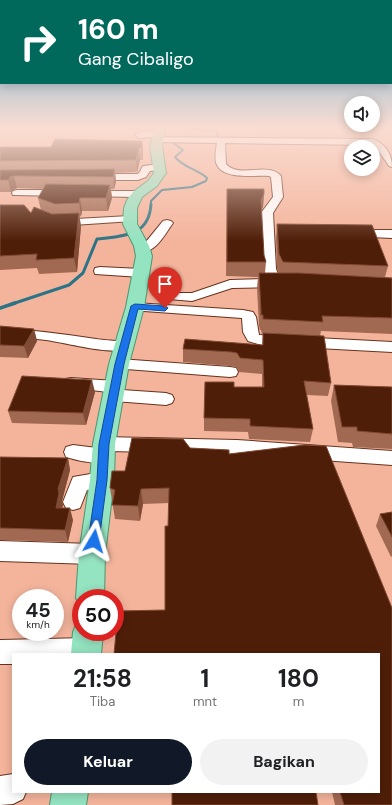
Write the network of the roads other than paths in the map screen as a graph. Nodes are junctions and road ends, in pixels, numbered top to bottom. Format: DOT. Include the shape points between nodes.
graph roads {
  1 [pos="223,166"];
  2 [pos="160,167"];
  3 [pos="85,177"];
  4 [pos="17,193"];
  5 [pos="136,194"];
  6 [pos="49,219"];
  7 [pos="129,219"];
  8 [pos="168,223"];
  9 [pos="339,233"];
  10 [pos="392,234"];
  11 [pos="143,248"];
  12 [pos="100,271"];
  13 [pos="141,273"];
  14 [pos="275,282"];
  15 [pos="291,283"];
  16 [pos="174,296"];
  17 [pos="135,306"];
  18 [pos="0,332"];
  19 [pos="124,346"];
  20 [pos="392,347"];
  21 [pos="119,364"];
  22 [pos="230,372"];
  23 [pos="63,382"];
  24 [pos="114,391"];
  25 [pos="166,398"];
  26 [pos="104,450"];
  27 [pos="73,452"];
  28 [pos="392,458"];
  29 [pos="102,480"];
  30 [pos="73,502"];
  31 [pos="0,551"];
  32 [pos="92,554"];
  33 [pos="90,589"];
  34 [pos="87,645"];
  35 [pos="0,652"];
  36 [pos="12,789"];
  37 [pos="0,791"];
  38 [pos="70,793"];
  39 [pos="68,805"];
  1 -- 14 [label="street" via="244,174 276,176 279,196 268,210 272,232 270,269"];
  2 -- 3 [label="street" via="146,168 143,175 138,177"];
  2 -- 5 [label="main road" via="157,178"];
  4 -- 5 [label="street"];
  5 -- 7 [label="main road"];
  6 -- 7 [label="street" via="54,223"];
  7 -- 11 [label="main road"];
  8 -- 11 [label="street" via="149,246"];
  9 -- 10 [label="street"];
  11 -- 13 [label="main road"];
  12 -- 13 [label="street"];
  13 -- 17 [label="main road"];
  14 -- 15 [label="street"];
  14 -- 16 [label="street" via="230,284 192,297"];
  17 -- 19 [label="main road"];
  17 -- 20 [label="street" via="248,315 253,338 261,340"];
  18 -- 19 [label="street"];
  19 -- 21 [label="main road"];
  21 -- 22 [label="street"];
  21 -- 24 [label="main road"];
  23 -- 24 [label="street"];
  24 -- 25 [label="street"];
  24 -- 26 [label="main road"];
  26 -- 27 [label="street"];
  26 -- 28 [label="street" via="237,447"];
  26 -- 29 [label="main road"];
  29 -- 30 [label="street" via="80,483"];
  29 -- 32 [label="main road"];
  31 -- 32 [label="street"];
  32 -- 33 [label="main road"];
  34 -- 35 [label="street"];
  36 -- 37 [label="street"];
  38 -- 39 [label="main road"];
}
